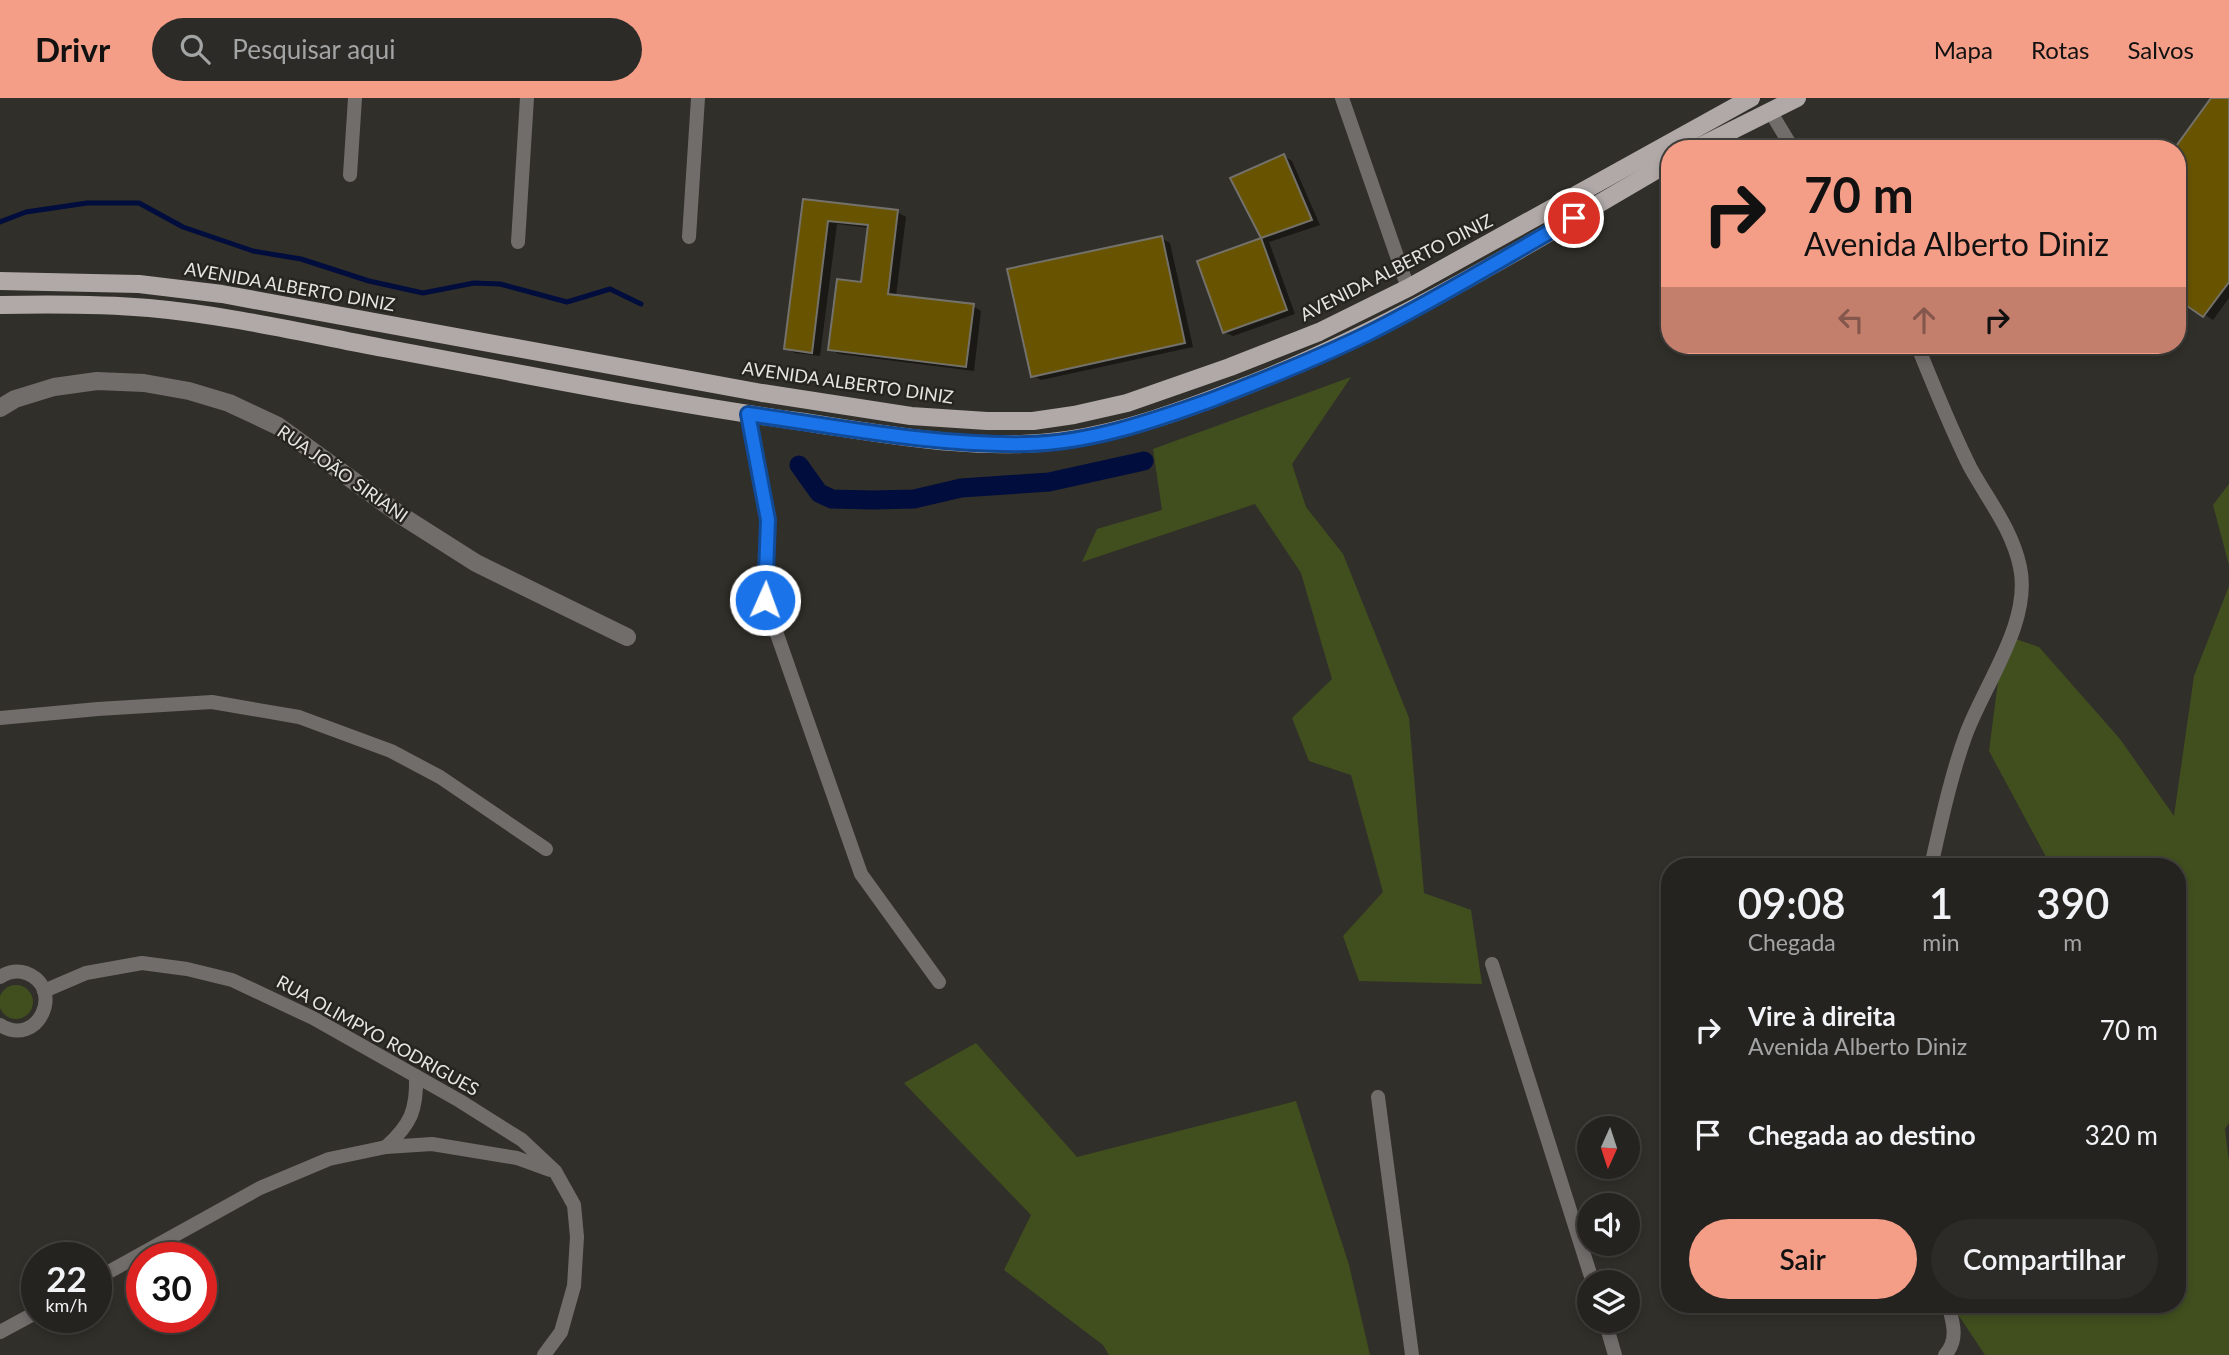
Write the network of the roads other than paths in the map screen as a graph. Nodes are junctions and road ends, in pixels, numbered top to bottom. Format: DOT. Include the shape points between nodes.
graph roads {
  1 [pos="355,98"];
  2 [pos="527,98"];
  3 [pos="698,98"];
  4 [pos="1342,98"];
  5 [pos="1751,98"];
  6 [pos="1797,98"];
  7 [pos="1770,111"];
  8 [pos="1675,140"];
  9 [pos="1713,140"];
  10 [pos="1788,140"];
  11 [pos="1661,148"];
  12 [pos="1661,167"];
  13 [pos="350,176"];
  14 [pos="689,237"];
  15 [pos="518,242"];
  16 [pos="0,281"];
  17 [pos="1408,288"];
  18 [pos="0,305"];
  19 [pos="1921,354"];
  20 [pos="0,408"];
  21 [pos="748,414"];
  22 [pos="627,637"];
  23 [pos="0,718"];
  24 [pos="546,849"];
  25 [pos="1933,858"];
  26 [pos="1492,964"];
  27 [pos="0,977"];
  28 [pos="939,982"];
  29 [pos="44,991"];
  30 [pos="0,1026"];
  31 [pos="416,1076"];
  32 [pos="1378,1097"];
  33 [pos="386,1147"];
  34 [pos="555,1171"];
  35 [pos="112,1270"];
  36 [pos="1588,1270"];
  37 [pos="1950,1313"];
  38 [pos="21,1321"];
  39 [pos="0,1332"];
  40 [pos="1609,1333"];
  41 [pos="544,1355"];
  42 [pos="1412,1355"];
  43 [pos="1615,1355"];
  44 [pos="1945,1355"];
  1 -- 13 [label="street"];
  2 -- 15 [label="street"];
  3 -- 14 [label="street"];
  4 -- 17 [label="street"];
  5 -- 8 [label="main road, AVENIDA ALBERTO DINIZ"];
  6 -- 7 [label="main road"];
  7 -- 9 [label="main road"];
  7 -- 10 [label="street"];
  11 -- 17 [label="main road, AVENIDA ALBERTO DINIZ"];
  12 -- 21 [label="main road" via="1366,335 1185,410 1122,429 1029,444 975,443"];
  16 -- 17 [label="main road, AVENIDA ALBERTO DINIZ" via="139,284 222,294 762,393 987,421 1033,421 1127,402 1319,332"];
  18 -- 21 [label="main road" via="149,308 239,321"];
  19 -- 25 [label="street" via="1948,422 2014,542 2021,570 2021,600 1965,736"];
  20 -- 22 [label="street, RUA JOÃO SIRIANI" via="54,387 96,381 144,383 229,403 278,426 476,563"];
  21 -- 28 [label="street" via="768,520 765,600 861,874"];
  23 -- 24 [label="street" via="212,702 299,717 391,751 440,777"];
  26 -- 36 [label="street"];
  27 -- 29 [label="street" via="25,973"];
  29 -- 30 [label="street" via="45,1010 34,1025 16,1031"];
  29 -- 31 [label="street, RUA OLIMPYO RODRIGUES" via="86,973 142,963 187,969 232,980 290,1007"];
  31 -- 33 [label="street" via="412,1115"];
  31 -- 34 [label="street, RUA OLIMPYO RODRIGUES" via="522,1140"];
  32 -- 42 [label="street"];
  33 -- 34 [label="street" via="444,1145 517,1158"];
  33 -- 35 [label="street" via="329,1159 260,1188"];
  34 -- 41 [label="street, RUA OLIMPYO RODRIGUES" via="573,1205 577,1237 574,1286 561,1332"];
  37 -- 44 [label="street" via="1953,1343"];
  38 -- 39 [label="street"];
  40 -- 43 [label="street"];
}
